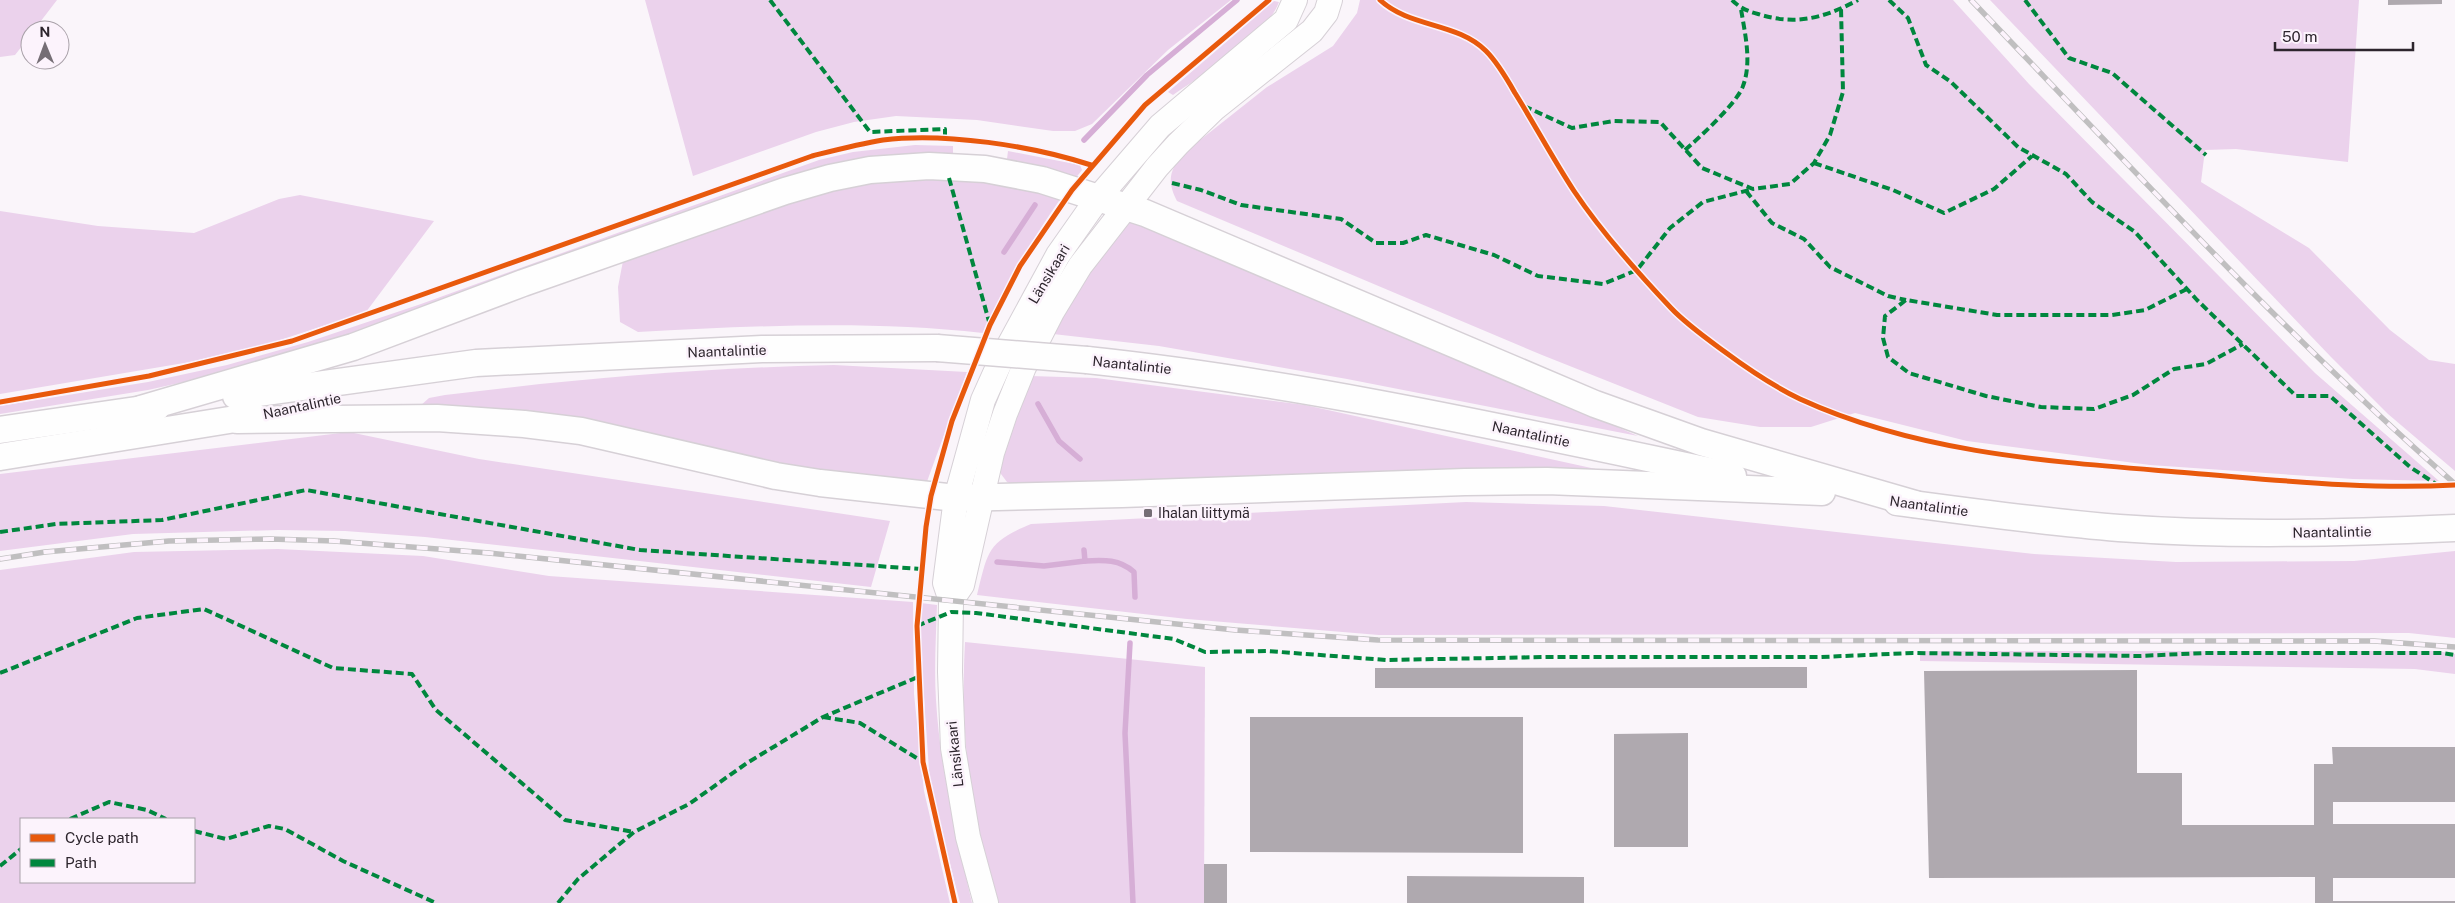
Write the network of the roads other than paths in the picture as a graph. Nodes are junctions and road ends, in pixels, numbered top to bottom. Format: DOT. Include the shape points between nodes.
graph roads {
  1 [pos="1330,0"];
  2 [pos="1290,10"];
  3 [pos="1098,198"];
  4 [pos="1126,207"];
  5 [pos="605,357"];
  6 [pos="141,409"];
  7 [pos="237,420"];
  8 [pos="0,430"];
  9 [pos="0,457"];
  10 [pos="1822,492"];
  11 [pos="956,498"];
  12 [pos="982,498"];
  13 [pos="1915,504"];
  14 [pos="2455,528"];
  15 [pos="952,601"];
  16 [pos="986,903"];
  1 -- 4 [label="street, Länsikaari" via="1326,13 1312,31 1216,108 1173,149"];
  2 -- 3 [label="street, Länsikaari" via="1160,126"];
  3 -- 4 [label="main road"];
  3 -- 6 [label="main road" via="1042,180 985,169 904,167 830,178 786,190 616,250 353,347"];
  3 -- 11 [label="street, Länsikaari" via="1058,255 1001,360 983,400"];
  4 -- 12 [label="street, Länsikaari" via="1080,266 1024,367 992,453"];
  4 -- 13 [label="main road" via="1595,404 1701,442"];
  5 -- 6 [label="main road, Naantalintie" via="476,363"];
  5 -- 7 [label="main road, Naantalintie" via="480,379 350,396"];
  5 -- 10 [label="main road, Naantalintie, bridge" via="762,349 937,348 1197,372 1294,387"];
  6 -- 8 [label="main road, Naantalintie"];
  7 -- 9 [label="main road, Naantalintie"];
  7 -- 11 [label="main road" via="429,418 524,424 581,431 776,476"];
  10 -- 12 [label="main road" via="1548,481"];
  10 -- 13 [label="main road, Naantalintie"];
  11 -- 12 [label="main road"];
  11 -- 15 [label="street, Länsikaari" via="945,583"];
  12 -- 15 [label="street, Länsikaari" via="962,585"];
  13 -- 14 [label="main road, Naantalintie" via="2011,518 2119,528 2344,533"];
  15 -- 16 [label="street, Länsikaari" via="953,748 968,837"];
}
